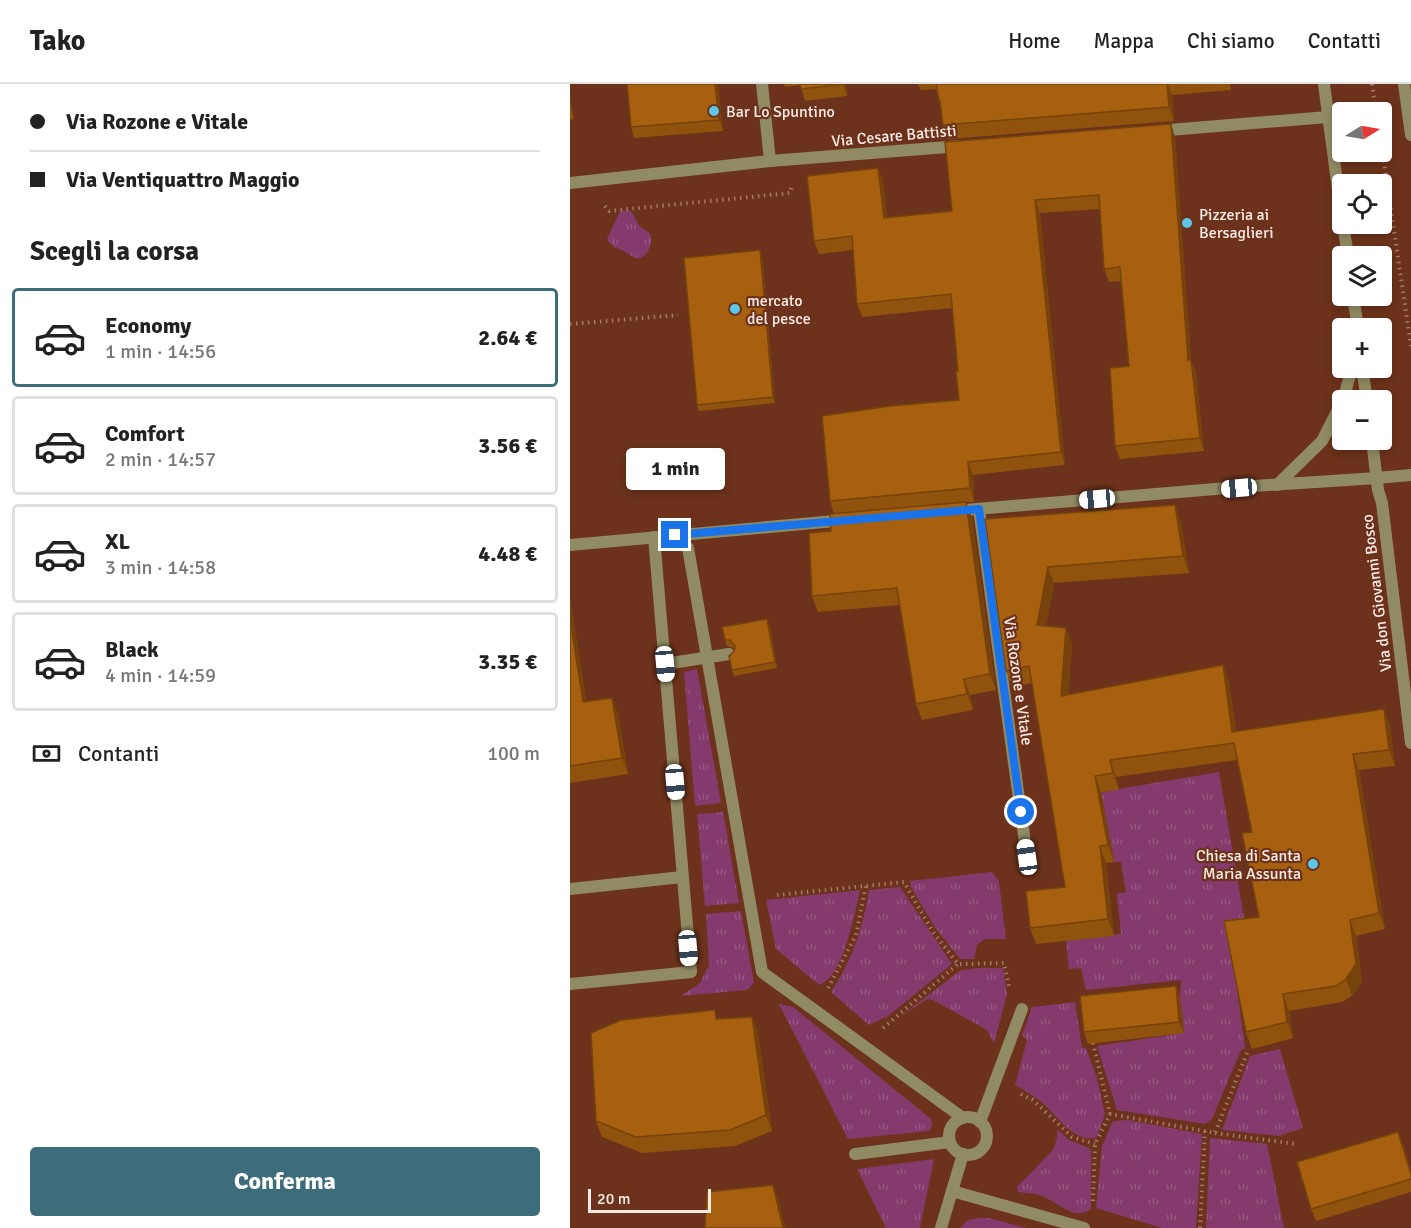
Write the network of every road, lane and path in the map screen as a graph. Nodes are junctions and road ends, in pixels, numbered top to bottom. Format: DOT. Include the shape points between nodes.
graph roads {
  1 [pos="762,84"];
  2 [pos="1324,84"];
  3 [pos="1372,84"];
  4 [pos="1404,84"];
  5 [pos="1375,102"];
  6 [pos="1328,117"];
  7 [pos="1150,131"];
  8 [pos="1411,135"];
  9 [pos="974,145"];
  10 [pos="770,161"];
  11 [pos="1384,162"];
  12 [pos="1336,174"];
  13 [pos="570,183"];
  14 [pos="678,315"];
  15 [pos="570,324"];
  16 [pos="1411,346"];
  17 [pos="1349,378"];
  18 [pos="1373,450"];
  19 [pos="1411,475"];
  20 [pos="1377,478"];
  21 [pos="1277,485"];
  22 [pos="979,509"];
  23 [pos="945,512"];
  24 [pos="854,520"];
  25 [pos="654,537"];
  26 [pos="570,545"];
  27 [pos="688,548"];
  28 [pos="729,654"];
  29 [pos="707,657"];
  30 [pos="665,664"];
  31 [pos="1411,743"];
  32 [pos="1027,857"];
  33 [pos="682,877"];
  34 [pos="866,886"];
  35 [pos="570,889"];
  36 [pos="749,898"];
  37 [pos="958,964"];
  38 [pos="570,984"];
  39 [pos="813,1008"];
  40 [pos="1022,1009"];
  41 [pos="1017,1024"];
  42 [pos="1093,1043"];
  43 [pos="863,1045"];
  44 [pos="1247,1053"];
  45 [pos="995,1082"];
  46 [pos="1110,1114"];
  47 [pos="963,1118"];
  48 [pos="980,1122"];
  49 [pos="1205,1131"];
  50 [pos="1215,1133"];
  51 [pos="950,1142"];
  52 [pos="1296,1143"];
  53 [pos="1095,1144"];
  54 [pos="855,1154"];
  55 [pos="963,1154"];
  56 [pos="952,1191"];
  57 [pos="1092,1207"];
  58 [pos="941,1228"];
  59 [pos="1084,1228"];
  60 [pos="1200,1228"];
  1 -- 10 [label="street"];
  2 -- 6 [label="street"];
  3 -- 5 [label="path"];
  4 -- 8 [label="street"];
  6 -- 7 [label="street"];
  6 -- 12 [label="street"];
  9 -- 10 [label="street, Via Cesare Battisti"];
  10 -- 13 [label="street, Via Cesare Battisti"];
  11 -- 16 [label="path"];
  14 -- 15 [label="path"];
  17 -- 21 [label="street" via="1322,441"];
  18 -- 20 [label="street, Via don Giovanni Bosco"];
  19 -- 20 [label="street"];
  20 -- 21 [label="street"];
  20 -- 31 [label="street, Via don Giovanni Bosco"];
  21 -- 22 [label="street"];
  22 -- 23 [label="street"];
  22 -- 32 [label="street, Via Rozone e Vitale"];
  24 -- 25 [label="street"];
  25 -- 26 [label="street"];
  25 -- 30 [label="street"];
  27 -- 29 [label="street"];
  28 -- 29 [label="street"];
  29 -- 30 [label="street"];
  29 -- 36 [label="street"];
  30 -- 33 [label="street"];
  33 -- 35 [label="street"];
  33 -- 38 [label="street" via="691,972"];
  34 -- 36 [label="path"];
  34 -- 37 [label="path" via="904,882 933,933"];
  34 -- 39 [label="path" via="856,935 834,980"];
  36 -- 39 [label="street" via="762,972"];
  37 -- 41 [label="path" via="1004,963"];
  37 -- 43 [label="path"];
  39 -- 43 [label="street"];
  40 -- 41 [label="street"];
  41 -- 45 [label="street"];
  42 -- 46 [label="path"];
  43 -- 47 [label="street"];
  44 -- 50 [label="path"];
  45 -- 48 [label="street"];
  45 -- 53 [label="path" via="1033,1100 1072,1137"];
  46 -- 49 [label="path"];
  46 -- 53 [label="path"];
  47 -- 48 [label="street"];
  47 -- 51 [label="street" via="950,1129"];
  48 -- 55 [label="street" via="986,1132 984,1144 976,1153"];
  49 -- 50 [label="path"];
  49 -- 60 [label="path"];
  50 -- 52 [label="path"];
  51 -- 54 [label="street"];
  51 -- 55 [label="street"];
  53 -- 57 [label="path"];
  55 -- 56 [label="street"];
  56 -- 58 [label="street"];
  56 -- 59 [label="street"];
}
